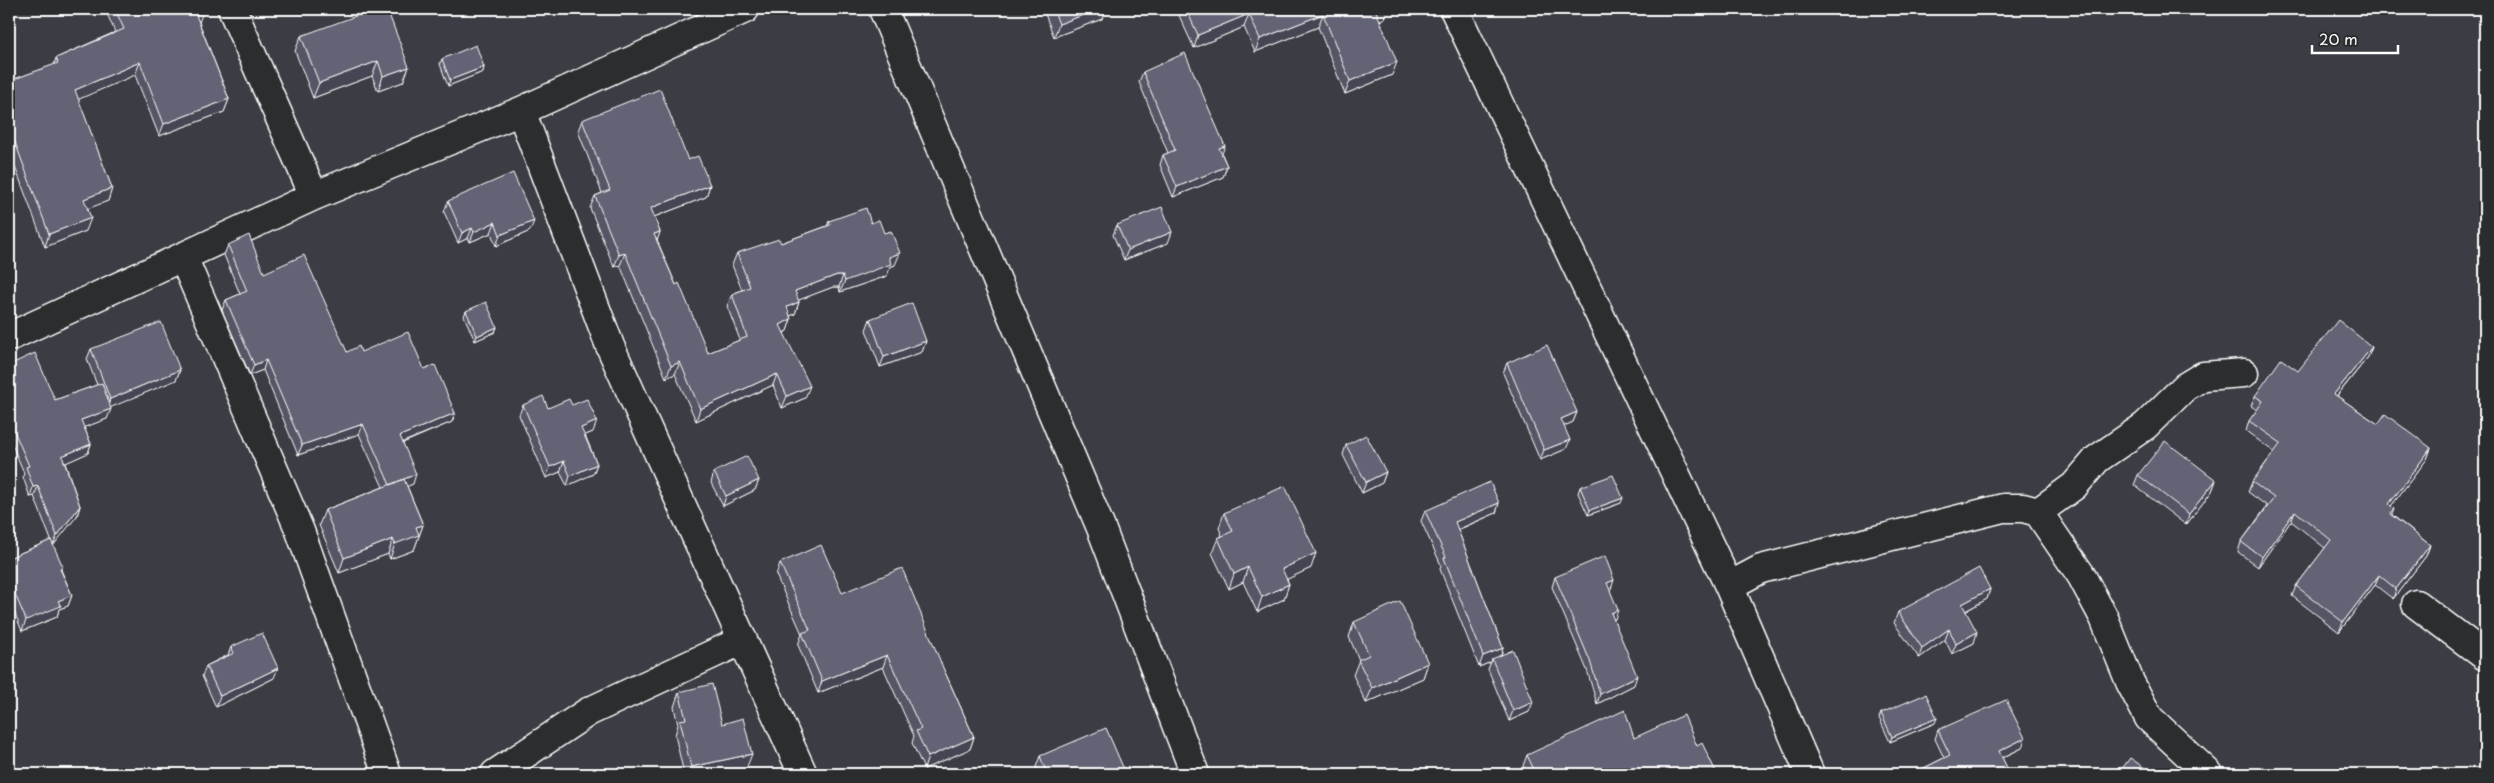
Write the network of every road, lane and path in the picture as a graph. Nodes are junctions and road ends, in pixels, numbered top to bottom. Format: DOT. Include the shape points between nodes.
graph roads {
  1 [pos="232,9"];
  2 [pos="745,9"];
  3 [pos="882,9"];
  4 [pos="1454,9"];
  5 [pos="521,111"];
  6 [pos="314,196"];
  7 [pos="183,257"];
  8 [pos="9,337"];
  9 [pos="2244,373"];
  10 [pos="2038,512"];
  11 [pos="1729,586"];
  12 [pos="2416,604"];
  13 [pos="743,640"];
  14 [pos="2485,656"];
  15 [pos="387,774"];
  16 [pos="495,774"];
  17 [pos="803,774"];
  18 [pos="1194,774"];
  19 [pos="1810,774"];
  20 [pos="2209,774"];
  1 -- 6 [label="street"];
  2 -- 5 [label="street"];
  3 -- 18 [label="street" via="1100,528"];
  4 -- 11 [label="street"];
  5 -- 6 [label="street"];
  5 -- 13 [label="street" via="610,346"];
  6 -- 7 [label="street"];
  7 -- 8 [label="street"];
  7 -- 15 [label="street" via="300,531"];
  9 -- 10 [label="street" via="2203,376 2185,387 2145,426 2097,460 2074,486"];
  10 -- 11 [label="street" via="2003,508 1975,514 1761,569"];
  10 -- 20 [label="street" via="2081,576 2104,618 2130,682 2149,718"];
  11 -- 19 [label="street"];
  12 -- 14 [label="street"];
  13 -- 16 [label="street" via="588,712"];
  13 -- 17 [label="street"];
}
